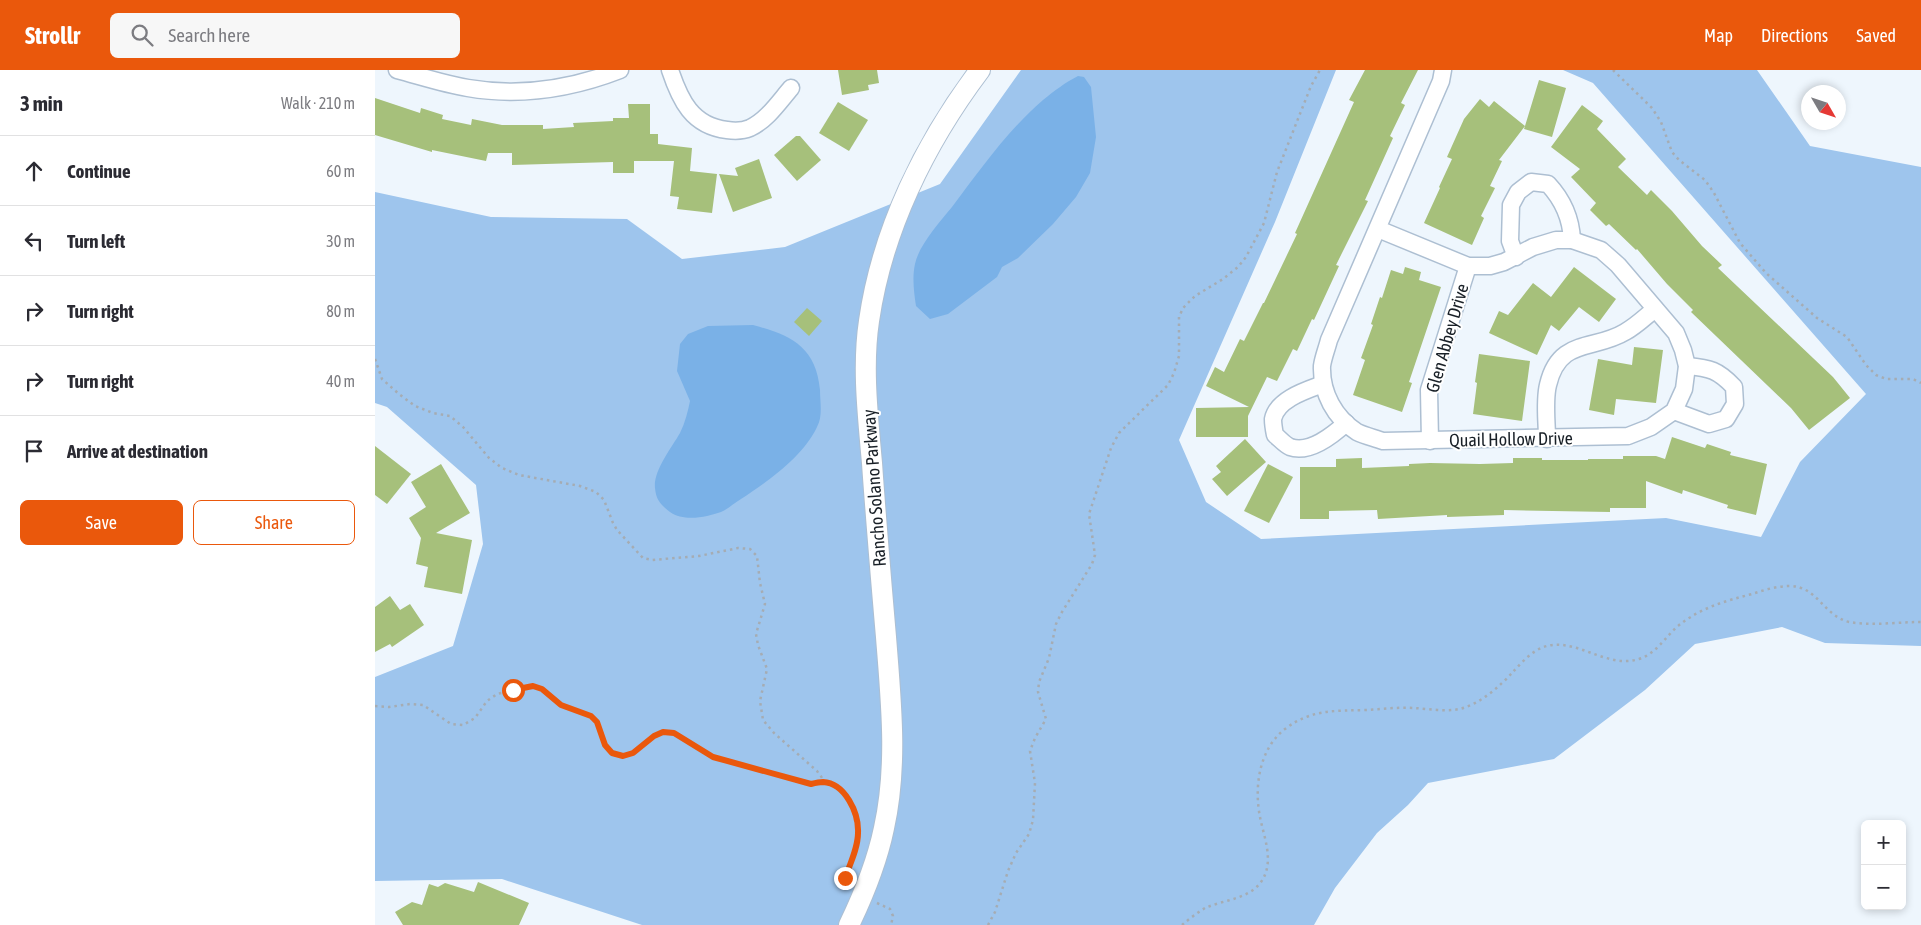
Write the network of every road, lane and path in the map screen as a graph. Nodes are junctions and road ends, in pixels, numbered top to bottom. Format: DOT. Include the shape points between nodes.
graph roads {
  1 [pos="397,70"];
  2 [pos="620,70"];
  3 [pos="670,70"];
  4 [pos="980,70"];
  5 [pos="1320,70"];
  6 [pos="1443,70"];
  7 [pos="1613,70"];
  8 [pos="791,88"];
  9 [pos="1378,229"];
  10 [pos="1572,240"];
  11 [pos="1516,257"];
  12 [pos="1468,266"];
  13 [pos="1655,309"];
  14 [pos="375,359"];
  15 [pos="1687,366"];
  16 [pos="1921,383"];
  17 [pos="1323,384"];
  18 [pos="1674,411"];
  19 [pos="1346,423"];
  20 [pos="1547,439"];
  21 [pos="1430,441"];
  22 [pos="1921,622"];
  23 [pos="375,706"];
  24 [pos="825,782"];
  25 [pos="847,891"];
  26 [pos="877,903"];
  27 [pos="849,925"];
  28 [pos="891,925"];
  29 [pos="988,925"];
  30 [pos="1182,925"];
  1 -- 2 [label="street" via="468,88 509,92 581,83"];
  3 -- 8 [label="street" via="683,102 697,119 715,128 735,131 748,129 763,119"];
  4 -- 27 [label="street, Rancho Solano Parkway" via="965,89 920,165 893,225 878,274 869,321 866,366 892,716 892,768 884,828 874,867"];
  5 -- 29 [label="path" via="1277,172 1264,223 1246,257 1238,267 1183,308 1179,317 1179,356 1175,372 1168,385 1119,433 1111,448 1089,514 1095,555 1056,624 1049,658 1039,682 1038,692 1046,718 1030,751 1035,782 1033,820"];
  6 -- 9 [label="street, Quail Hollow Drive"];
  7 -- 16 [label="path" via="1652,108 1672,152 1705,180 1740,243 1766,273 1817,318 1847,337 1876,375 1886,379 1913,379"];
  9 -- 12 [label="street"];
  9 -- 17 [label="street, Quail Hollow Drive" via="1329,340 1323,365"];
  10 -- 11 [label="street" via="1556,240 1533,247"];
  10 -- 11 [label="street" via="1571,227 1560,197 1548,184 1531,182 1518,192 1511,205 1510,241"];
  10 -- 13 [label="street" via="1601,250"];
  11 -- 12 [label="street" via="1490,266"];
  12 -- 21 [label="street, Glen Abbey Drive" via="1429,390"];
  13 -- 15 [label="street" via="1677,333"];
  13 -- 20 [label="street" via="1624,333 1572,350 1561,358 1547,387"];
  14 -- 24 [label="path" via="382,379 399,394 415,406 450,416 502,468 519,476 580,486 596,492 604,500 617,530 643,558 652,560 750,549 757,556 765,604 757,634 767,670 760,701 763,720"];
  15 -- 18 [label="street" via="1684,389"];
  15 -- 18 [label="street" via="1707,368 1723,375 1734,387 1735,404 1726,419 1709,424"];
  17 -- 19 [label="street, Quail Hollow Drive" via="1331,406"];
  17 -- 19 [label="street" via="1281,404 1273,418 1275,434 1290,447 1307,448"];
  18 -- 20 [label="street, Quail Hollow Drive" via="1651,427 1627,436"];
  19 -- 21 [label="street, Quail Hollow Drive" via="1359,433 1383,441"];
  20 -- 21 [label="street, Quail Hollow Drive"];
  22 -- 30 [label="path" via="1849,622 1833,615 1804,588 1775,588 1719,603 1692,616 1646,657 1634,661 1618,662 1554,645 1541,648 1478,702 1464,708 1321,711 1304,717 1284,730 1270,745 1259,776 1257,797 1268,848 1262,880 1241,896 1205,908"];
  23 -- 24 [label="path" via="423,705 451,724 463,725 475,718 487,701 497,694 533,686 542,689 561,705 591,716 612,753 623,756 633,753 654,736 663,732 674,733 713,757 811,784"];
  24 -- 25 [label="path" via="843,791 855,814 858,833 845,878"];
  26 -- 28 [label="path" via="890,909 893,916"];
}
